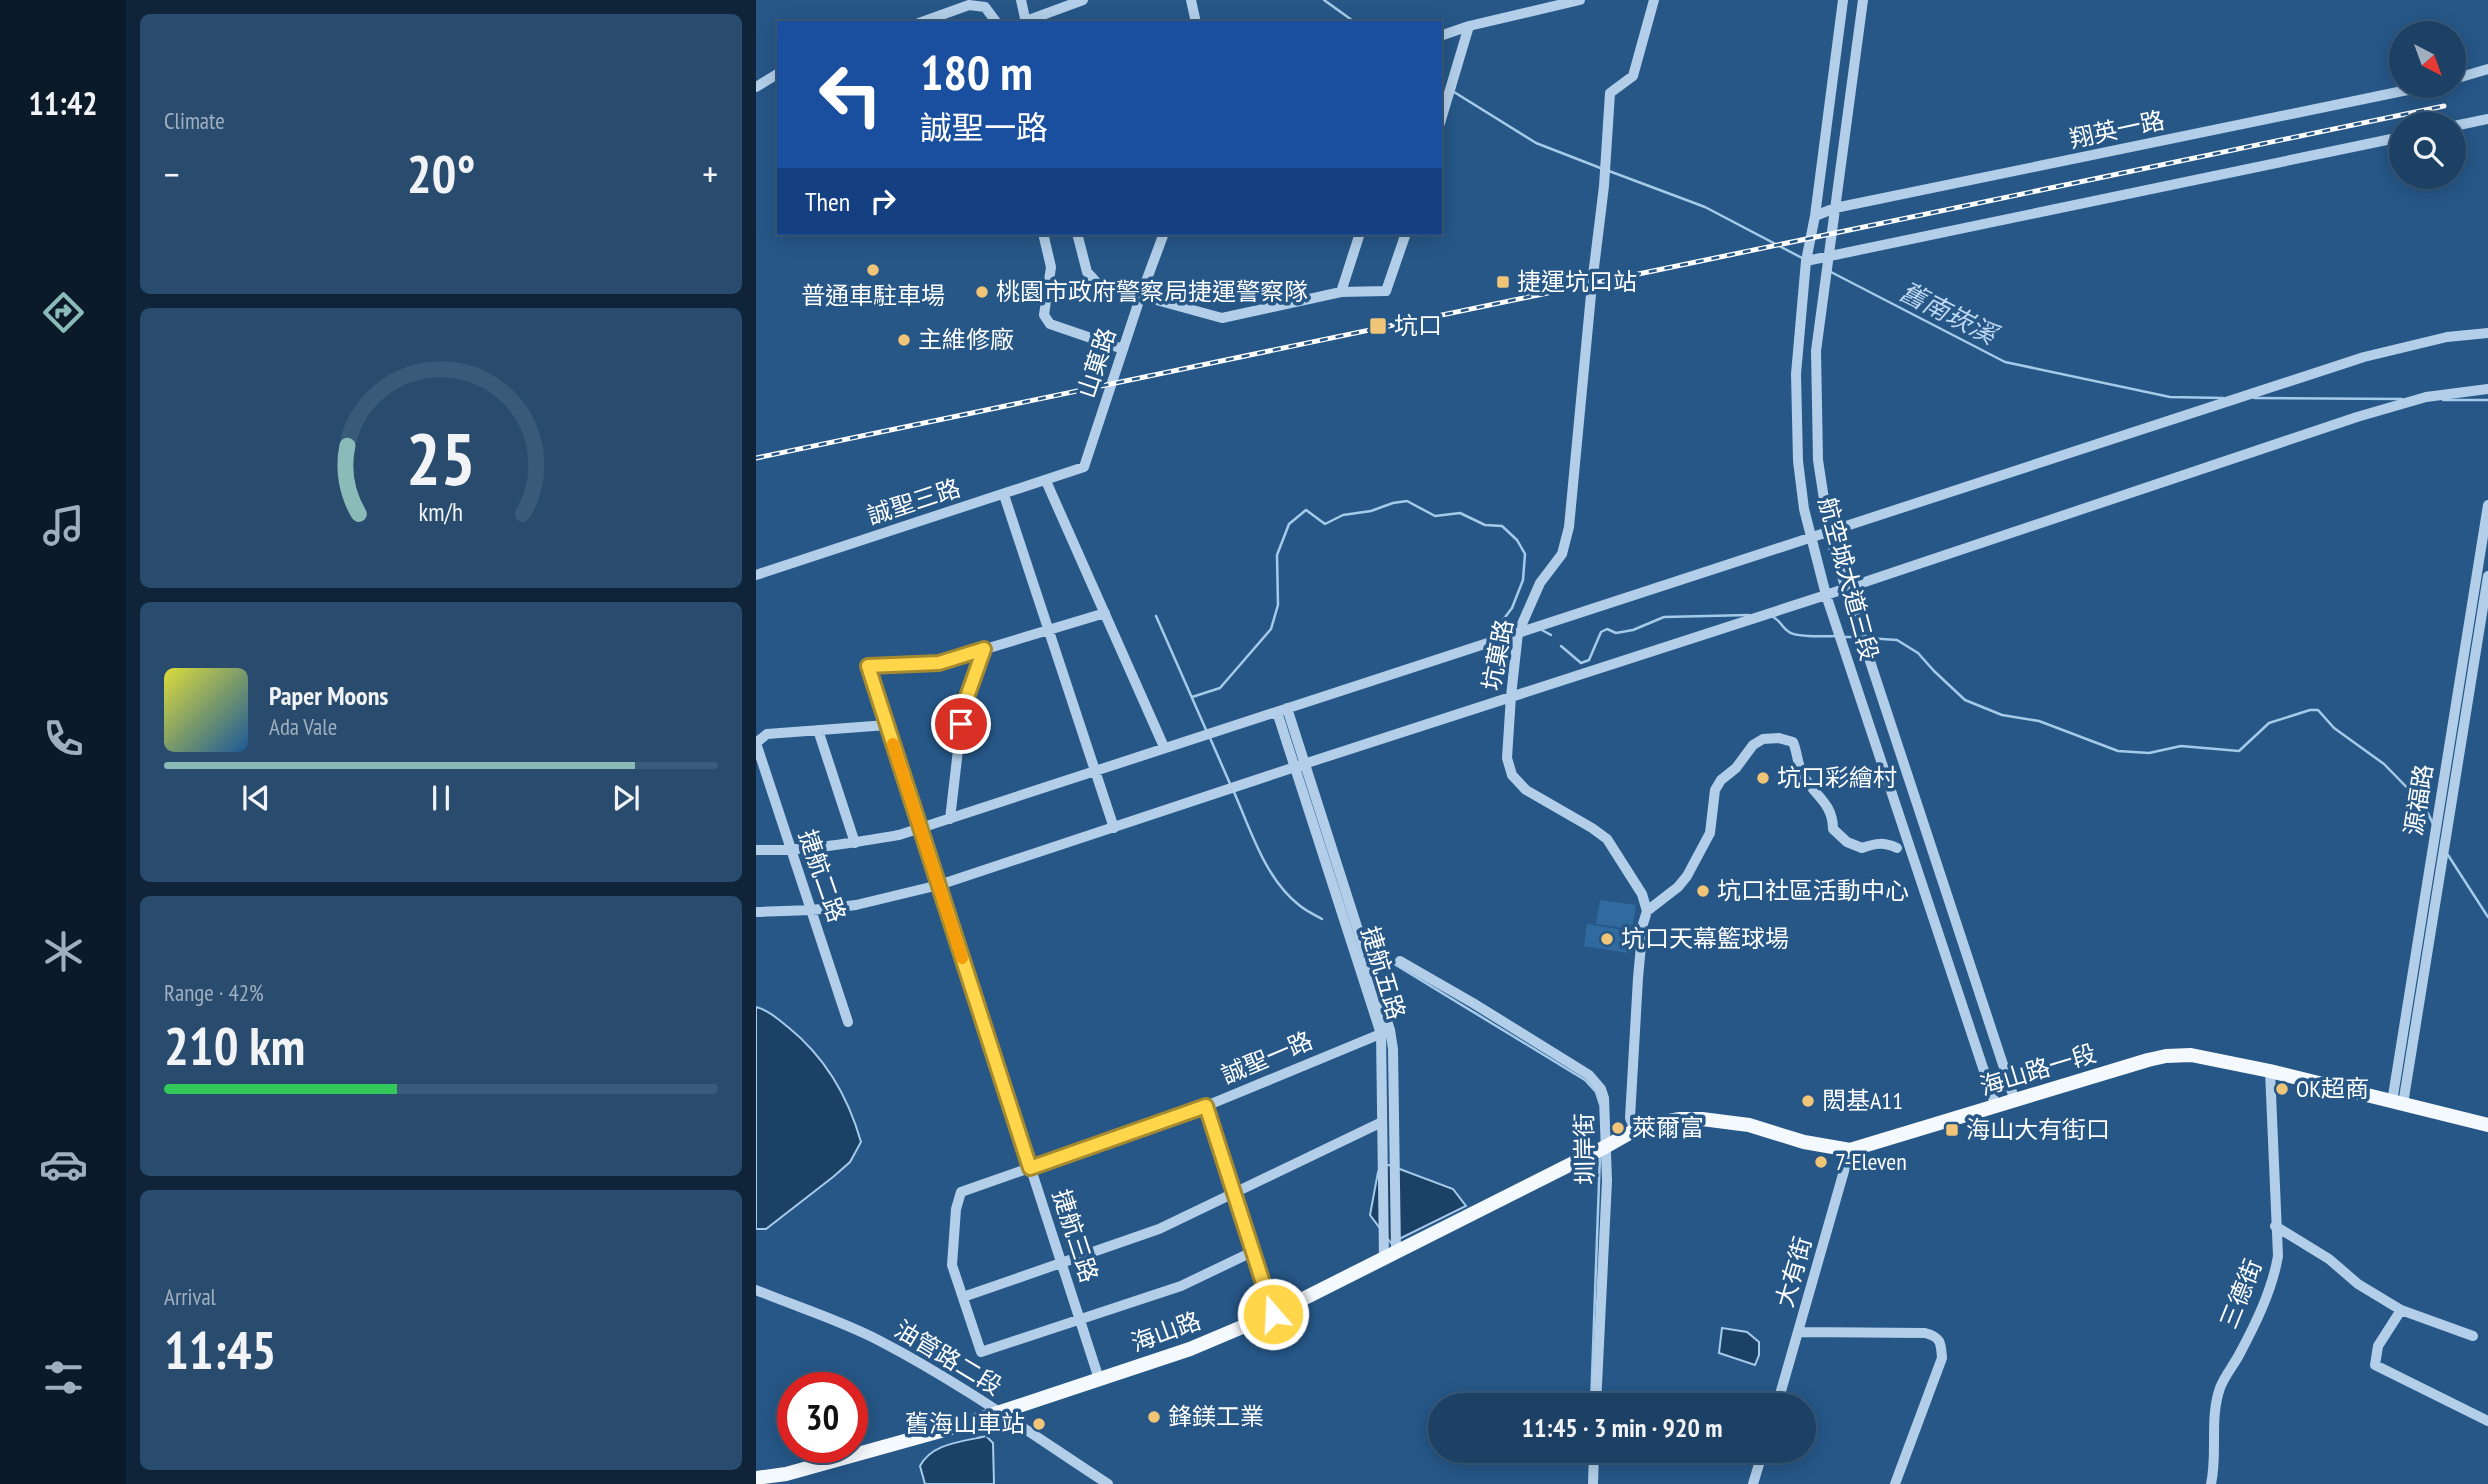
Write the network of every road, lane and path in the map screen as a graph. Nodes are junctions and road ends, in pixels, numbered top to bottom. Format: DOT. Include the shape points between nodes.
graph roads {
  1 [pos="1021,0"];
  2 [pos="1083,0"];
  3 [pos="1191,0"];
  4 [pos="1580,0"];
  5 [pos="1654,0"];
  6 [pos="1843,0"];
  7 [pos="1863,0"];
  8 [pos="925,21"];
  9 [pos="996,21"];
  10 [pos="1026,21"];
  11 [pos="1029,21"];
  12 [pos="1196,21"];
  13 [pos="1469,26"];
  14 [pos="1442,28"];
  15 [pos="1442,35"];
  16 [pos="2488,69"];
  17 [pos="777,74"];
  18 [pos="2466,75"];
  19 [pos="756,87"];
  20 [pos="2389,94"];
  21 [pos="1442,116"];
  22 [pos="2488,119"];
  23 [pos="2466,124"];
  24 [pos="2389,139"];
  25 [pos="1835,208"];
  26 [pos="1815,216"];
  27 [pos="1043,235"];
  28 [pos="1078,235"];
  29 [pos="1163,235"];
  30 [pos="1359,235"];
  31 [pos="1405,235"];
  32 [pos="1828,255"];
  33 [pos="1806,261"];
  34 [pos="1341,292"];
  35 [pos="1141,295"];
  36 [pos="2488,333"];
  37 [pos="1123,349"];
  38 [pos="2488,389"];
  39 [pos="1084,467"];
  40 [pos="1046,481"];
  41 [pos="1004,495"];
  42 [pos="2488,505"];
  43 [pos="1829,532"];
  44 [pos="1811,537"];
  45 [pos="756,575"];
  46 [pos="2488,576"];
  47 [pos="1846,588"];
  48 [pos="1826,595"];
  49 [pos="1105,613"];
  50 [pos="1049,629"];
  51 [pos="1518,633"];
  52 [pos="984,649"];
  53 [pos="1511,696"];
  54 [pos="1282,710"];
  55 [pos="887,725"];
  56 [pos="818,730"];
  57 [pos="756,743"];
  58 [pos="1164,747"];
  59 [pos="1299,765"];
  60 [pos="1095,771"];
  61 [pos="950,819"];
  62 [pos="920,828"];
  63 [pos="1114,828"];
  64 [pos="855,843"];
  65 [pos="1897,848"];
  66 [pos="756,850"];
  67 [pos="791,851"];
  68 [pos="939,885"];
  69 [pos="811,911"];
  70 [pos="1647,911"];
  71 [pos="756,912"];
  72 [pos="1400,961"];
  73 [pos="848,1022"];
  74 [pos="1385,1032"];
  75 [pos="2270,1071"];
  76 [pos="2015,1101"];
  77 [pos="2397,1103"];
  78 [pos="1206,1106"];
  79 [pos="1996,1107"];
  80 [pos="1382,1122"];
  81 [pos="2488,1125"];
  82 [pos="1635,1130"];
  83 [pos="1605,1147"];
  84 [pos="1850,1150"];
  85 [pos="1030,1168"];
  86 [pos="1233,1192"];
  87 [pos="2275,1226"];
  88 [pos="1251,1252"];
  89 [pos="1390,1255"];
  90 [pos="1062,1264"];
  91 [pos="756,1290"];
  92 [pos="963,1297"];
  93 [pos="2400,1310"];
  94 [pos="1273,1314"];
  95 [pos="1081,1320"];
  96 [pos="1799,1332"];
  97 [pos="2473,1336"];
  98 [pos="1099,1379"];
  99 [pos="1597,1393"];
  100 [pos="1781,1393"];
  101 [pos="998,1413"];
  102 [pos="2488,1421"];
  103 [pos="1594,1463"];
  104 [pos="1759,1463"];
  105 [pos="756,1478"];
  106 [pos="1108,1484"];
  107 [pos="1593,1484"];
  108 [pos="1753,1484"];
  109 [pos="1895,1484"];
  110 [pos="2211,1484"];
  1 -- 10 [label="street"];
  2 -- 11 [label="street"];
  3 -- 12 [label="street"];
  4 -- 13 [label="street"];
  5 -- 51 [label="street, 坑菓路" via="1633,75 1610,93 1569,527 1562,554 1540,583"];
  6 -- 26 [label="street, 航空城大道三段"];
  7 -- 25 [label="street, 航空城大道三段"];
  8 -- 9 [label="street" via="969,5 985,7"];
  13 -- 14 [label="street"];
  13 -- 15 [label="street"];
  13 -- 21 [label="street"];
  16 -- 18 [label="street"];
  17 -- 19 [label="street"];
  20 -- 25 [label="street, 翔英一路"];
  22 -- 23 [label="street"];
  24 -- 32 [label="street"];
  25 -- 26 [label="street, 翔英一路"];
  25 -- 32 [label="street, 航空城大道三段"];
  26 -- 33 [label="street, 航空城大道三段"];
  27 -- 37 [label="street" via="1051,267 1044,315 1050,324"];
  28 -- 35 [label="street" via="1091,278"];
  29 -- 35 [label="street, 山菓路"];
  30 -- 34 [label="street"];
  31 -- 34 [label="street" via="1386,290"];
  32 -- 33 [label="street"];
  32 -- 43 [label="street, 航空城大道三段" via="1816,351 1816,403 1818,460"];
  33 -- 44 [label="street, 航空城大道三段" via="1795,409"];
  34 -- 35 [label="street" via="1222,318"];
  35 -- 37 [label="street, 山菓路"];
  36 -- 43 [label="street" via="2447,337 2364,357"];
  37 -- 39 [label="street, 山菓路"];
  38 -- 47 [label="street" via="2395,405"];
  39 -- 40 [label="street, 誠聖三路"];
  40 -- 41 [label="street, 誠聖三路"];
  40 -- 49 [label="street"];
  41 -- 45 [label="street, 誠聖三路"];
  41 -- 50 [label="street"];
  42 -- 77 [label="street, 源福路"];
  43 -- 44 [label="street"];
  43 -- 47 [label="street, 航空城大道三段"];
  44 -- 48 [label="street, 航空城大道三段"];
  44 -- 51 [label="street"];
  46 -- 77 [label="street, 源福路"];
  47 -- 48 [label="street"];
  47 -- 76 [label="street, 航空城大道三段"];
  48 -- 53 [label="street"];
  48 -- 79 [label="street, 航空城大道三段"];
  49 -- 50 [label="street"];
  49 -- 58 [label="street"];
  50 -- 52 [label="street"];
  50 -- 60 [label="street"];
  51 -- 53 [label="street, 坑菓路"];
  51 -- 54 [label="street"];
  52 -- 55 [label="street, 捷航三路" via="939,663 868,666"];
  52 -- 61 [label="street" via="961,724"];
  53 -- 59 [label="street"];
  53 -- 70 [label="street, 坑菓路" via="1507,758 1512,775 1535,797 1607,839 1643,894"];
  54 -- 58 [label="street"];
  54 -- 59 [label="street, 捷航五路"];
  55 -- 56 [label="street"];
  55 -- 62 [label="street, 捷航三路"];
  56 -- 57 [label="street" via="767,734"];
  56 -- 64 [label="street"];
  57 -- 67 [label="street, 捷航二路"];
  58 -- 60 [label="street"];
  59 -- 63 [label="street"];
  59 -- 74 [label="street, 捷航五路"];
  60 -- 61 [label="street"];
  60 -- 63 [label="street"];
  61 -- 62 [label="street"];
  62 -- 64 [label="street"];
  62 -- 68 [label="street, 捷航三路"];
  63 -- 68 [label="street"];
  64 -- 67 [label="street"];
  65 -- 70 [label="street" via="1888,843 1862,848 1847,842 1833,829 1829,807 1801,770 1793,742 1763,738 1715,790 1710,833 1687,876"];
  66 -- 67 [label="street"];
  67 -- 69 [label="street, 捷航二路"];
  68 -- 69 [label="street"];
  68 -- 85 [label="street, 捷航三路"];
  69 -- 71 [label="street"];
  69 -- 73 [label="street, 捷航二路"];
  70 -- 82 [label="street" via="1630,1118"];
  72 -- 83 [label="street, 圳岸街" via="1589,1075 1604,1098"];
  74 -- 78 [label="street, 誠聖一路"];
  74 -- 80 [label="street, 捷航五路"];
  74 -- 89 [label="street, 捷航五路" via="1393,1049"];
  75 -- 76 [label="main road, 海山路一段" via="2191,1055 2166,1056"];
  75 -- 77 [label="main road, 海山路一段"];
  75 -- 87 [label="street, 三德街"];
  76 -- 79 [label="main road, 海山路一段"];
  77 -- 81 [label="main road, 海山路一段"];
  78 -- 85 [label="street, 誠聖一路"];
  78 -- 86 [label="street"];
  79 -- 84 [label="main road, 海山路一段"];
  80 -- 86 [label="street"];
  80 -- 89 [label="street, 捷航五路"];
  82 -- 83 [label="main road, 海山路一段"];
  82 -- 84 [label="main road, 海山路一段" via="1680,1119 1703,1119 1749,1125"];
  83 -- 89 [label="main road, 海山路"];
  83 -- 99 [label="street, 圳岸街" via="1608,1181"];
  84 -- 96 [label="street, 大有街"];
  85 -- 90 [label="street, 捷航三路"];
  85 -- 92 [label="street, 誠聖一路" via="961,1192 952,1265"];
  86 -- 88 [label="street"];
  86 -- 90 [label="street" via="1159,1229"];
  87 -- 93 [label="street"];
  87 -- 110 [label="street, 三德街" via="2275,1272 2220,1388"];
  88 -- 94 [label="street"];
  88 -- 95 [label="street" via="1181,1286"];
  89 -- 94 [label="main road, 海山路"];
  90 -- 92 [label="street"];
  90 -- 95 [label="street, 捷航三路"];
  91 -- 101 [label="street, 油管路二段" via="878,1340"];
  92 -- 95 [label="street" via="981,1352"];
  93 -- 97 [label="street"];
  93 -- 102 [label="street" via="2378,1346 2375,1365"];
  94 -- 98 [label="main road, 海山路"];
  95 -- 98 [label="street, 捷航三路"];
  96 -- 100 [label="street, 大有街"];
  96 -- 109 [label="street" via="1925,1333 1941,1343 1942,1358"];
  98 -- 101 [label="main road, 海山路"];
  101 -- 105 [label="main road, 海山路" via="786,1475"];
  101 -- 106 [label="street, 油管路二段"];
  103 -- 107 [label="street"];
  104 -- 108 [label="street"];
}
